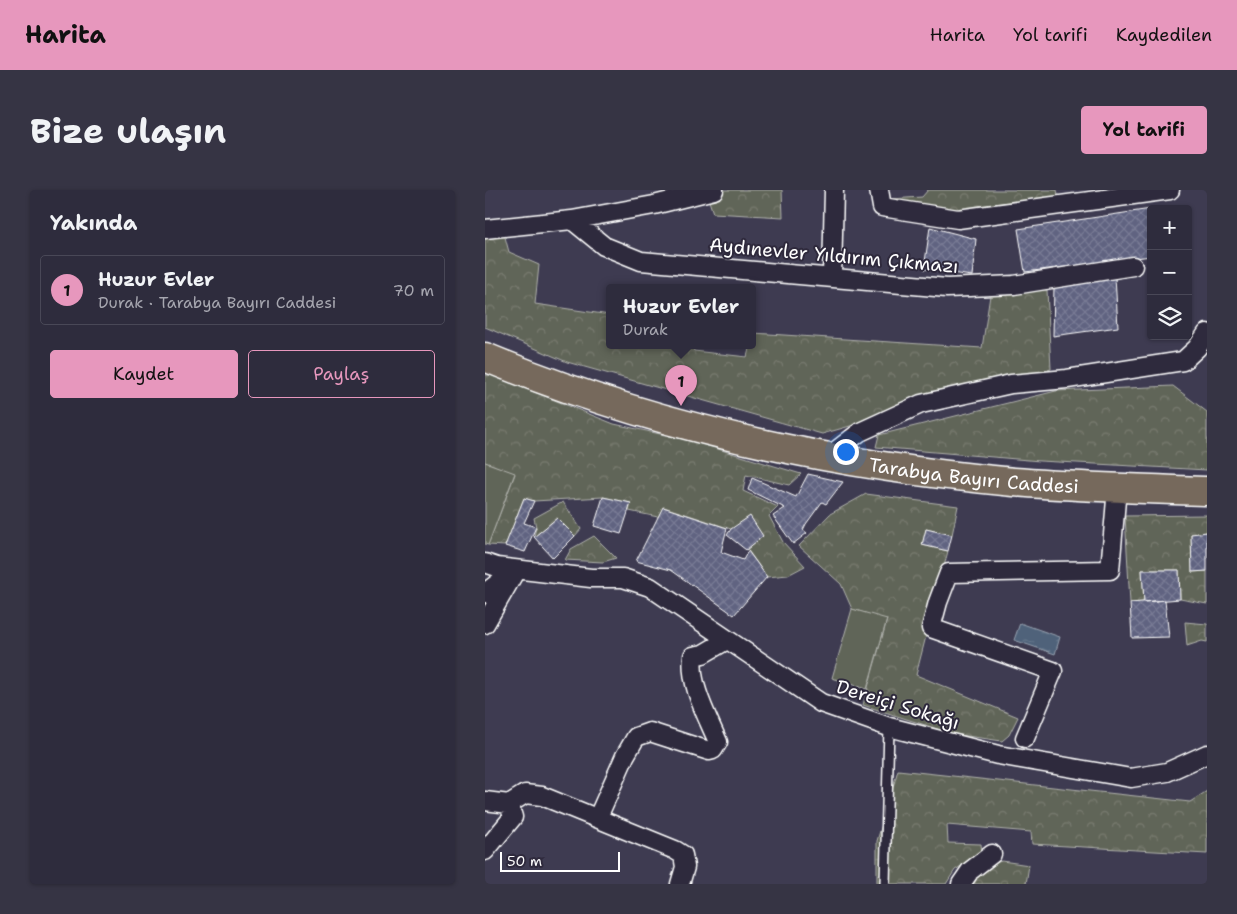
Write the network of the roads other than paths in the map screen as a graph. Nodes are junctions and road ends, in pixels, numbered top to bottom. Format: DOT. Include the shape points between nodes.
graph roads {
  1 [pos="714,190"];
  2 [pos="834,190"];
  3 [pos="879,190"];
  4 [pos="1170,190"];
  5 [pos="1148,192"];
  6 [pos="572,220"];
  7 [pos="485,229"];
  8 [pos="1133,266"];
  9 [pos="832,277"];
  10 [pos="1207,333"];
  11 [pos="489,362"];
  12 [pos="829,456"];
  13 [pos="1117,488"];
  14 [pos="1207,491"];
  15 [pos="485,563"];
  16 [pos="516,570"];
  17 [pos="485,593"];
  18 [pos="485,624"];
  19 [pos="727,640"];
  20 [pos="889,727"];
  21 [pos="1025,738"];
  22 [pos="1207,754"];
  23 [pos="485,801"];
  24 [pos="509,804"];
  25 [pos="598,817"];
  26 [pos="485,851"];
  27 [pos="992,854"];
  28 [pos="680,884"];
  29 [pos="885,884"];
  30 [pos="961,884"];
  1 -- 6 [label="street"];
  2 -- 9 [label="street"];
  3 -- 5 [label="street" via="881,207 958,219"];
  4 -- 5 [label="street"];
  6 -- 7 [label="street"];
  6 -- 9 [label="street, Aydınevler Yıldırım Çıkmazı" via="604,246 641,261"];
  8 -- 9 [label="street, Aydınevler Yıldırım Çıkmazı" via="1014,285 947,288"];
  10 -- 12 [label="street" via="1183,361 1011,384 921,404 859,432"];
  11 -- 12 [label="main road, Tarabya Bayırı Caddesi" via="673,420 770,445"];
  12 -- 13 [label="main road, Tarabya Bayırı Caddesi" via="951,475"];
  13 -- 14 [label="main road, Tarabya Bayırı Caddesi"];
  13 -- 21 [label="street" via="1110,570 949,573 938,602 931,628 1053,671"];
  15 -- 16 [label="street, Dereiçi Sokağı"];
  16 -- 17 [label="street"];
  16 -- 18 [label="street"];
  16 -- 19 [label="street, Dereiçi Sokağı" via="623,578 650,587"];
  19 -- 20 [label="street, Dereiçi Sokağı" via="821,703"];
  19 -- 25 [label="street" via="693,656 695,683 718,742 713,750 650,732 637,737"];
  20 -- 22 [label="street, Dereiçi Sokağı" via="998,755 1131,778 1167,772"];
  20 -- 29 [label="lane"];
  23 -- 24 [label="street"];
  24 -- 25 [label="street" via="525,794 542,796"];
  24 -- 26 [label="street" via="513,818"];
  25 -- 28 [label="street" via="683,855 685,868"];
  27 -- 30 [label="street" via="970,871"];
}
